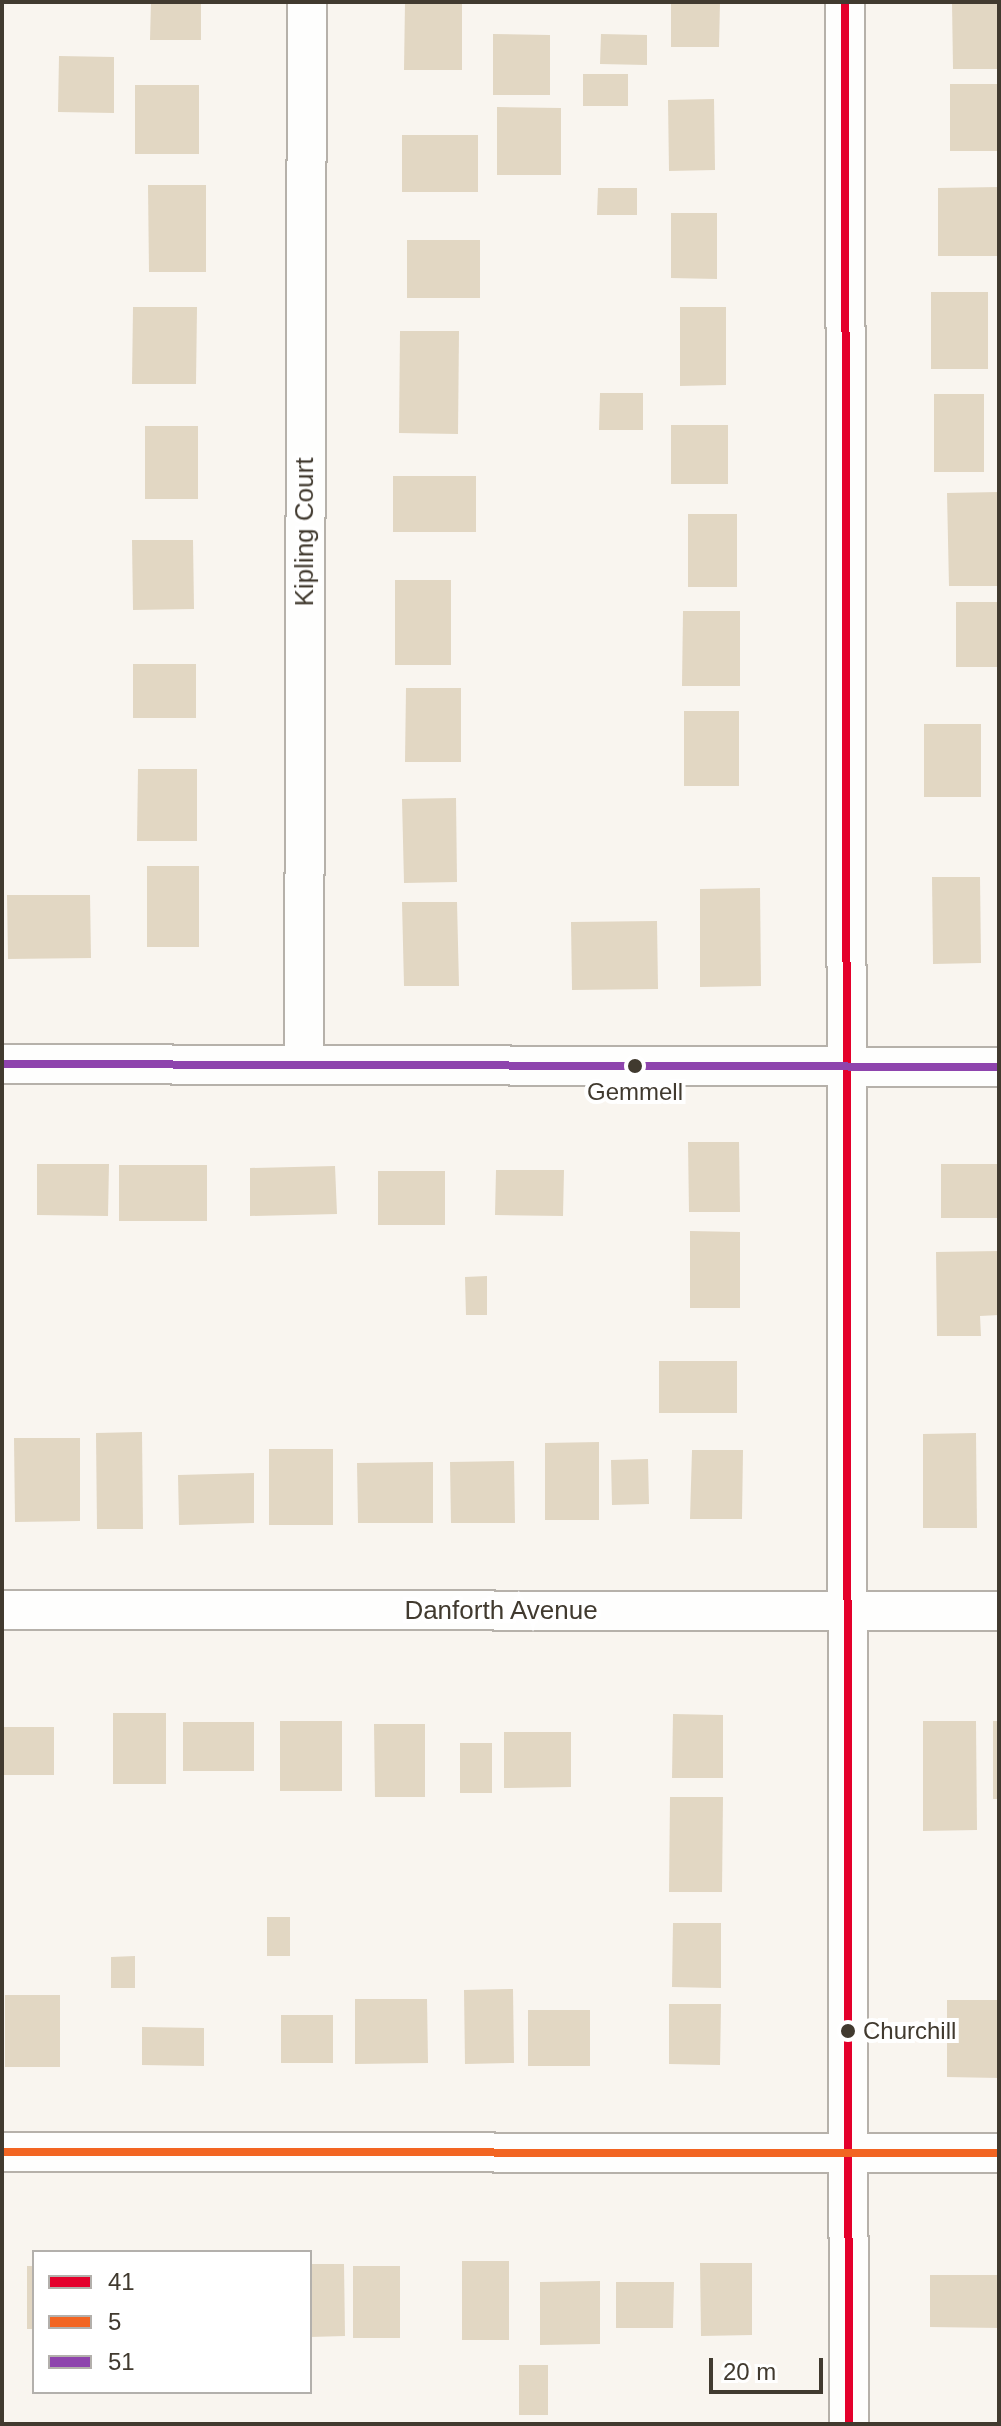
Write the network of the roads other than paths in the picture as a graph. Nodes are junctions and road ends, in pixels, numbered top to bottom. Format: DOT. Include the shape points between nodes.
graph roads {
  1 [pos="307,2"];
  2 [pos="845,2"];
  3 [pos="304,1062"];
  4 [pos="2,1064"];
  5 [pos="999,1067"];
  6 [pos="849,1068"];
  7 [pos="2,1610"];
  8 [pos="850,1611"];
  9 [pos="999,1611"];
  10 [pos="2,2152"];
  11 [pos="849,2153"];
  12 [pos="999,2153"];
  13 [pos="849,2424"];
  1 -- 3 [label="street, Kipling Court"];
  2 -- 6 [label="street"];
  3 -- 4 [label="street"];
  3 -- 6 [label="street"];
  5 -- 6 [label="street"];
  6 -- 8 [label="street"];
  7 -- 8 [label="street, Danforth Avenue"];
  8 -- 9 [label="street, Danforth Avenue"];
  8 -- 11 [label="street"];
  10 -- 11 [label="street"];
  11 -- 12 [label="street"];
  11 -- 13 [label="street"];
}
